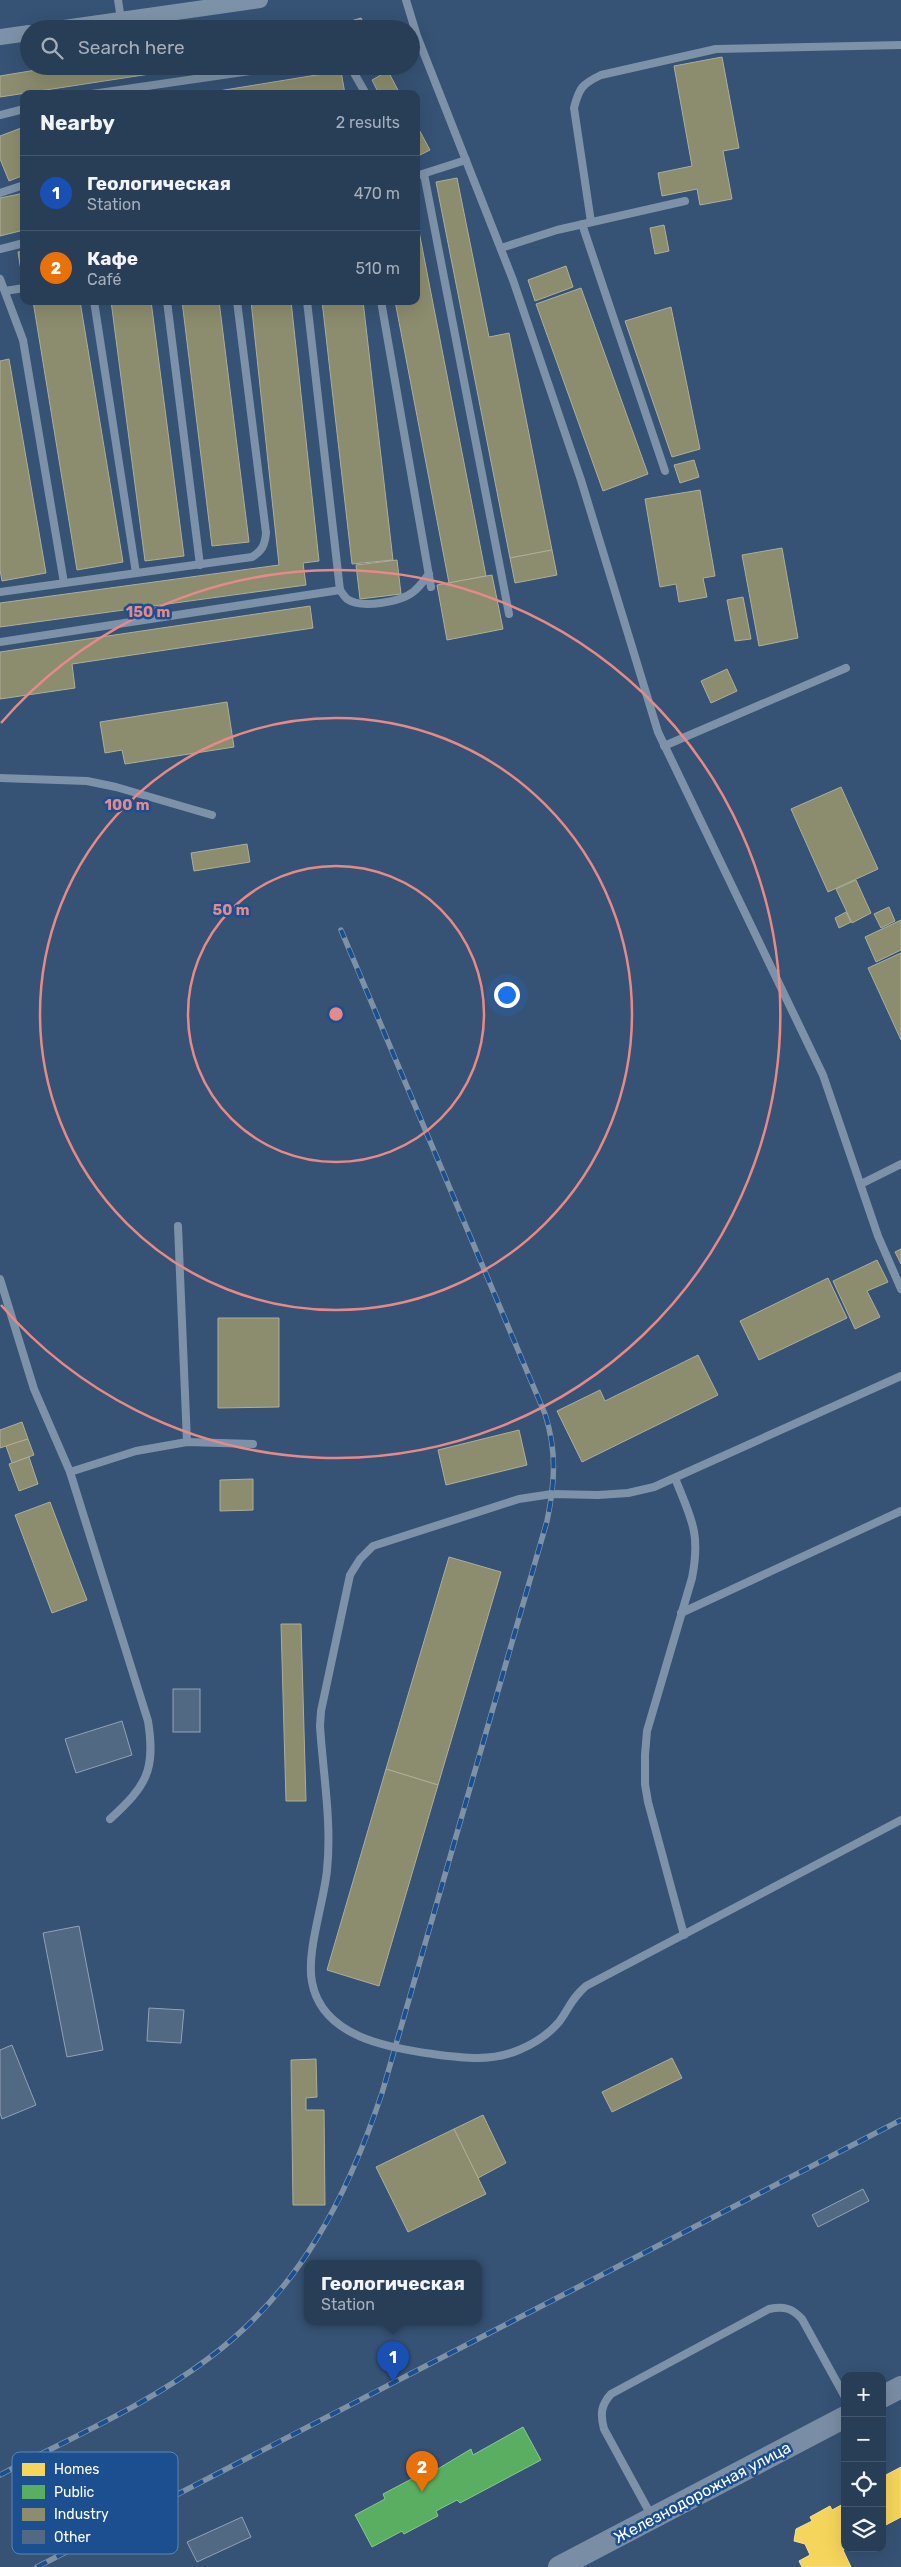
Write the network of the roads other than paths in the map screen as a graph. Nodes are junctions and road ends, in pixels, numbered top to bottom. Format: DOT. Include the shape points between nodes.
graph roads {
  1 [pos="118,0"];
  2 [pos="260,0"];
  3 [pos="406,0"];
  4 [pos="121,19"];
  5 [pos="115,20"];
  6 [pos="414,20"];
  7 [pos="20,34"];
  8 [pos="0,37"];
  9 [pos="420,37"];
  10 [pos="901,45"];
  11 [pos="222,75"];
  12 [pos="355,75"];
  13 [pos="119,90"];
  14 [pos="364,90"];
  15 [pos="20,110"];
  16 [pos="0,115"];
  17 [pos="466,160"];
  18 [pos="420,175"];
  19 [pos="20,186"];
  20 [pos="0,193"];
  21 [pos="685,201"];
  22 [pos="591,222"];
  23 [pos="582,224"];
  24 [pos="20,244"];
  25 [pos="501,248"];
  26 [pos="0,249"];
  27 [pos="0,279"];
  28 [pos="20,289"];
  29 [pos="5,291"];
  30 [pos="95,305"];
  31 [pos="168,305"];
  32 [pos="238,305"];
  33 [pos="307,305"];
  34 [pos="382,305"];
  35 [pos="665,471"];
  36 [pos="200,564"];
  37 [pos="136,573"];
  38 [pos="429,574"];
  39 [pos="64,583"];
  40 [pos="431,587"];
  41 [pos="340,590"];
  42 [pos="0,592"];
  43 [pos="509,614"];
  44 [pos="0,642"];
  45 [pos="846,668"];
  46 [pos="664,746"];
  47 [pos="0,778"];
  48 [pos="212,815"];
  49 [pos="901,1164"];
  50 [pos="861,1184"];
  51 [pos="178,1226"];
  52 [pos="0,1279"];
  53 [pos="901,1289"];
  54 [pos="901,1376"];
  55 [pos="187,1442"];
  56 [pos="253,1444"];
  57 [pos="70,1472"];
  58 [pos="675,1478"];
  59 [pos="901,1511"];
  60 [pos="682,1613"];
  61 [pos="110,1818"];
  62 [pos="901,1820"];
  63 [pos="684,1935"];
  64 [pos="901,2387"];
  65 [pos="841,2390"];
  66 [pos="886,2395"];
  67 [pos="841,2419"];
  68 [pos="653,2517"];
  69 [pos="571,2564"];
  1 -- 4 [label="lane"];
  2 -- 4 [label="street"];
  3 -- 6 [label="lane"];
  4 -- 5 [label="street"];
  7 -- 8 [label="street"];
  9 -- 17 [label="lane"];
  10 -- 22 [label="lane" via="716,49 601,75 584,83 574,108"];
  11 -- 13 [label="lane"];
  12 -- 14 [label="lane"];
  15 -- 16 [label="lane"];
  17 -- 18 [label="lane"];
  17 -- 25 [label="lane"];
  18 -- 43 [label="lane"];
  19 -- 20 [label="lane"];
  21 -- 22 [label="lane"];
  22 -- 23 [label="lane"];
  23 -- 25 [label="lane"];
  23 -- 35 [label="lane"];
  24 -- 26 [label="lane"];
  25 -- 46 [label="lane" via="581,480 644,693"];
  27 -- 29 [label="lane"];
  28 -- 29 [label="lane"];
  29 -- 39 [label="lane" via="23,340"];
  30 -- 37 [label="lane"];
  31 -- 36 [label="lane"];
  32 -- 36 [label="lane" via="265,544 252,557"];
  33 -- 41 [label="lane"];
  34 -- 38 [label="lane"];
  36 -- 37 [label="lane"];
  37 -- 39 [label="lane"];
  38 -- 40 [label="lane"];
  38 -- 41 [label="lane" via="414,592 382,603 348,600"];
  39 -- 42 [label="lane"];
  41 -- 44 [label="lane"];
  45 -- 46 [label="lane"];
  46 -- 50 [label="lane" via="823,1075"];
  47 -- 48 [label="lane" via="87,781"];
  49 -- 50 [label="lane"];
  50 -- 53 [label="lane" via="878,1236"];
  51 -- 55 [label="lane"];
  52 -- 57 [label="lane" via="34,1389"];
  54 -- 58 [label="lane"];
  55 -- 56 [label="lane"];
  55 -- 57 [label="lane" via="136,1451"];
  57 -- 61 [label="lane" via="148,1721 151,1742 149,1773 135,1796"];
  58 -- 60 [label="lane" via="695,1529 697,1553"];
  58 -- 63 [label="lane" via="628,1493 552,1494 519,1499 396,1537 373,1546 360,1559 350,1575 320,1726 327,1869 312,1981 317,1998 333,2019 371,2042 396,2049 470,2059 499,2057 542,2038 558,2022 572,1998 586,1986"];
  59 -- 60 [label="lane"];
  60 -- 63 [label="lane" via="647,1731 645,1775 648,1802"];
  62 -- 63 [label="lane"];
  64 -- 66 [label="main road"];
  65 -- 68 [label="lane" via="802,2319 794,2310 782,2306 769,2309 611,2394 603,2403 604,2429"];
  67 -- 68 [label="main road, Железнодорожная улица"];
  68 -- 69 [label="main road, Железнодорожная улица"];
}
